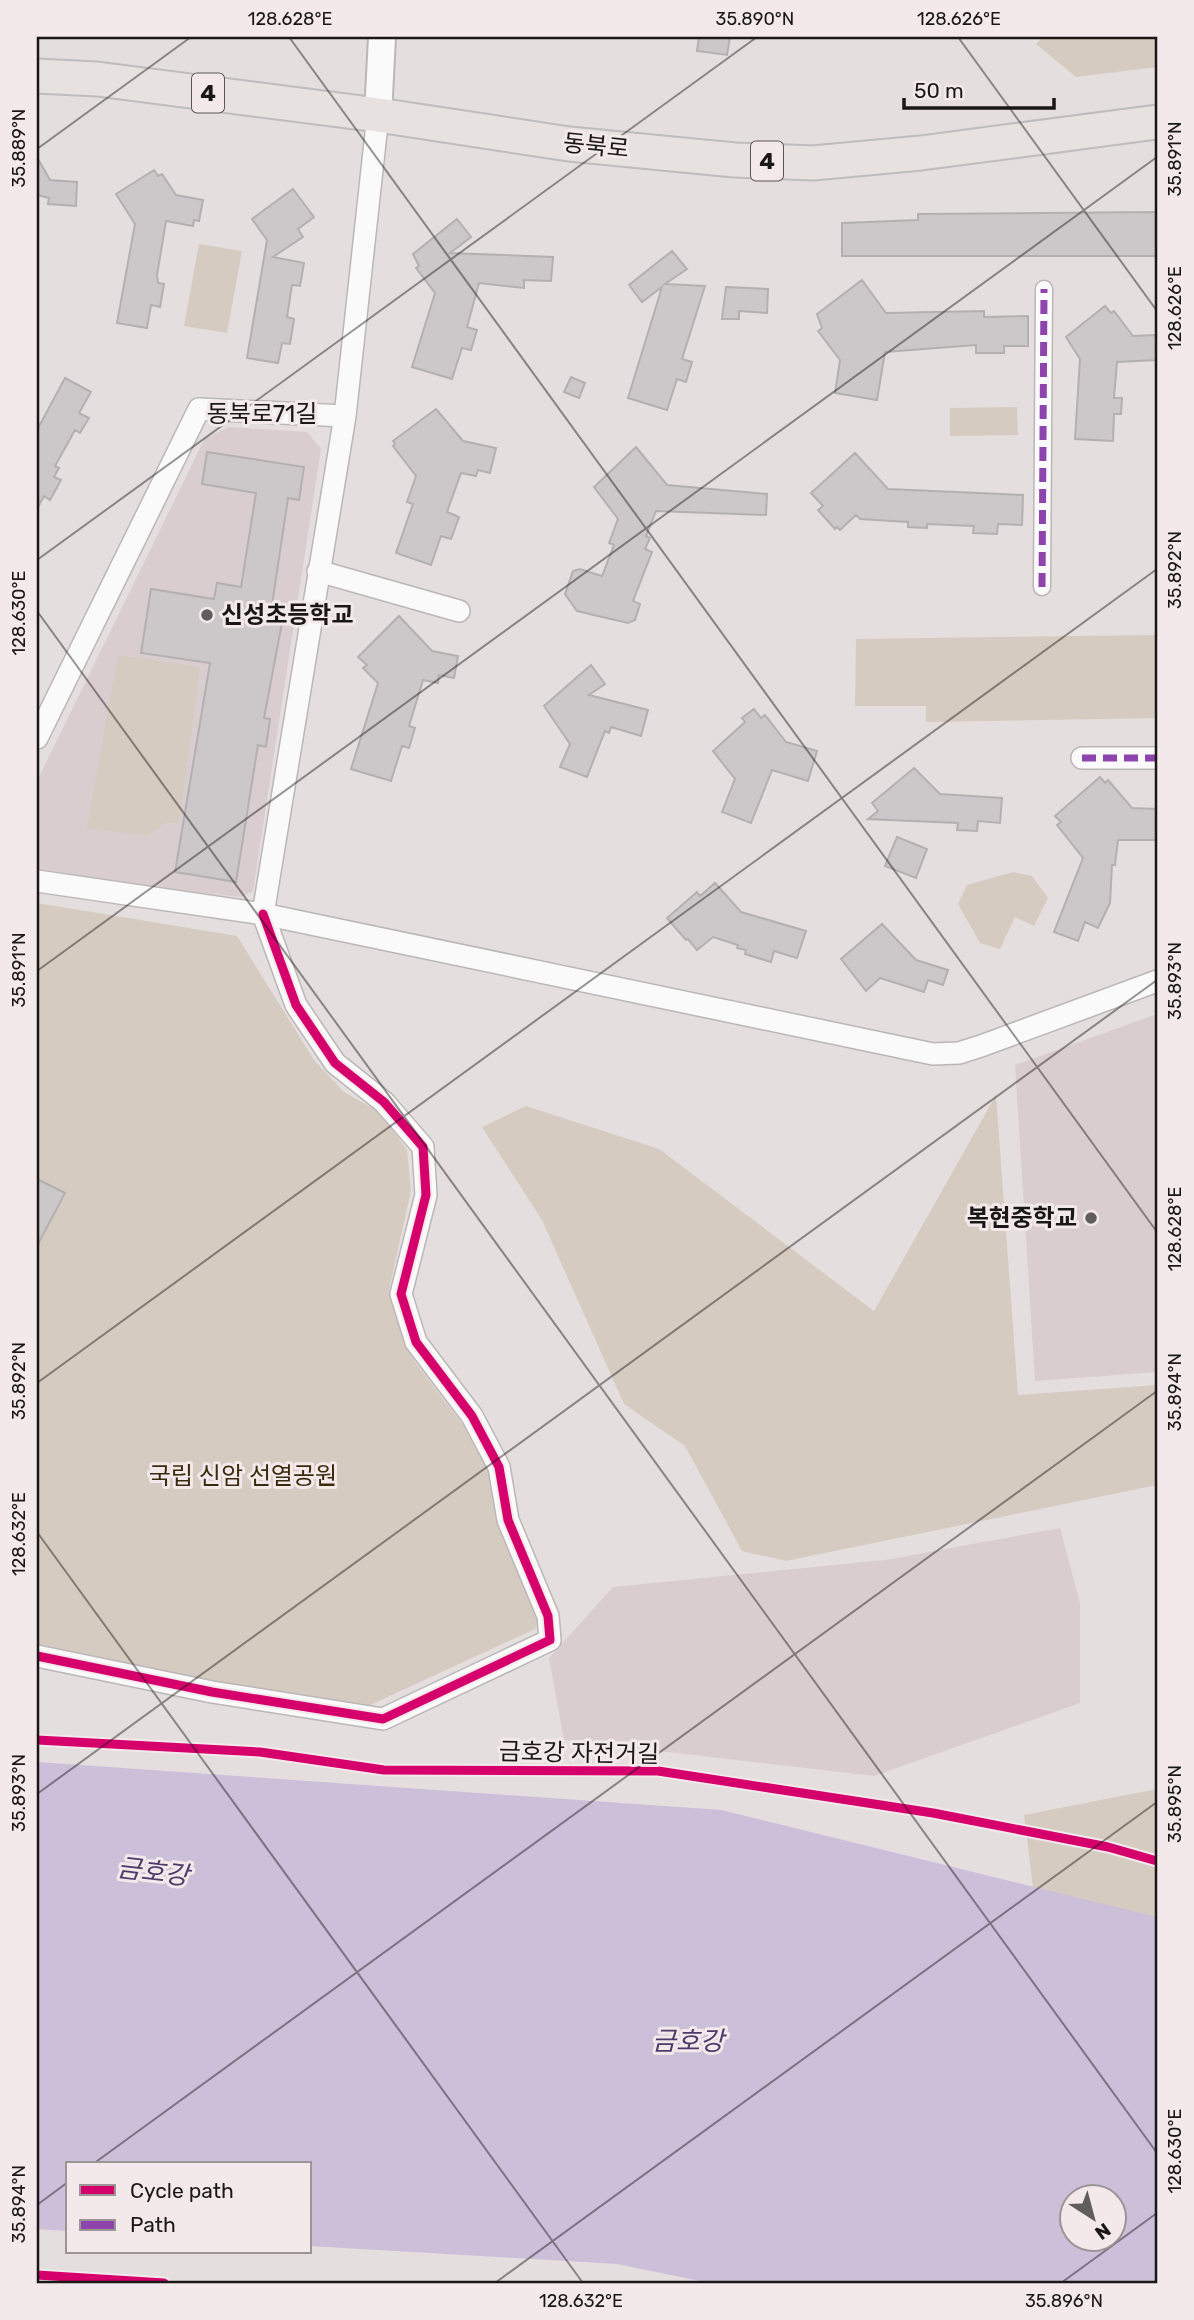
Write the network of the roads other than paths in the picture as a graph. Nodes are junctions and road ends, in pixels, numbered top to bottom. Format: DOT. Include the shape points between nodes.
graph roads {
  1 [pos="382,37"];
  2 [pos="37,76"];
  3 [pos="378,115"];
  4 [pos="1157,122"];
  5 [pos="1044,289"];
  6 [pos="345,416"];
  7 [pos="318,571"];
  8 [pos="1042,587"];
  9 [pos="459,611"];
  10 [pos="37,738"];
  11 [pos="1082,758"];
  12 [pos="1157,758"];
  13 [pos="37,881"];
  14 [pos="263,914"];
  15 [pos="1157,981"];
  16 [pos="37,1656"];
  1 -- 3 [label="street"];
  2 -- 3 [label="main road, 동북로 / 4" via="97,79"];
  3 -- 4 [label="main road, 동북로 / 4" via="569,144 813,163"];
  3 -- 6 [label="street, 동북로71길"];
  5 -- 8 [label="street"];
  6 -- 7 [label="street"];
  6 -- 10 [label="street, 동북로71길" via="199,409"];
  7 -- 9 [label="street"];
  7 -- 14 [label="street"];
  11 -- 12 [label="street"];
  13 -- 14 [label="street"];
  14 -- 15 [label="street" via="933,1054 981,1046"];
  14 -- 16 [label="street" via="296,1006 335,1063 384,1102 423,1147 426,1195 401,1294 416,1342 472,1416 499,1467 508,1520 548,1616 550,1640 383,1718 212,1692"];
}
